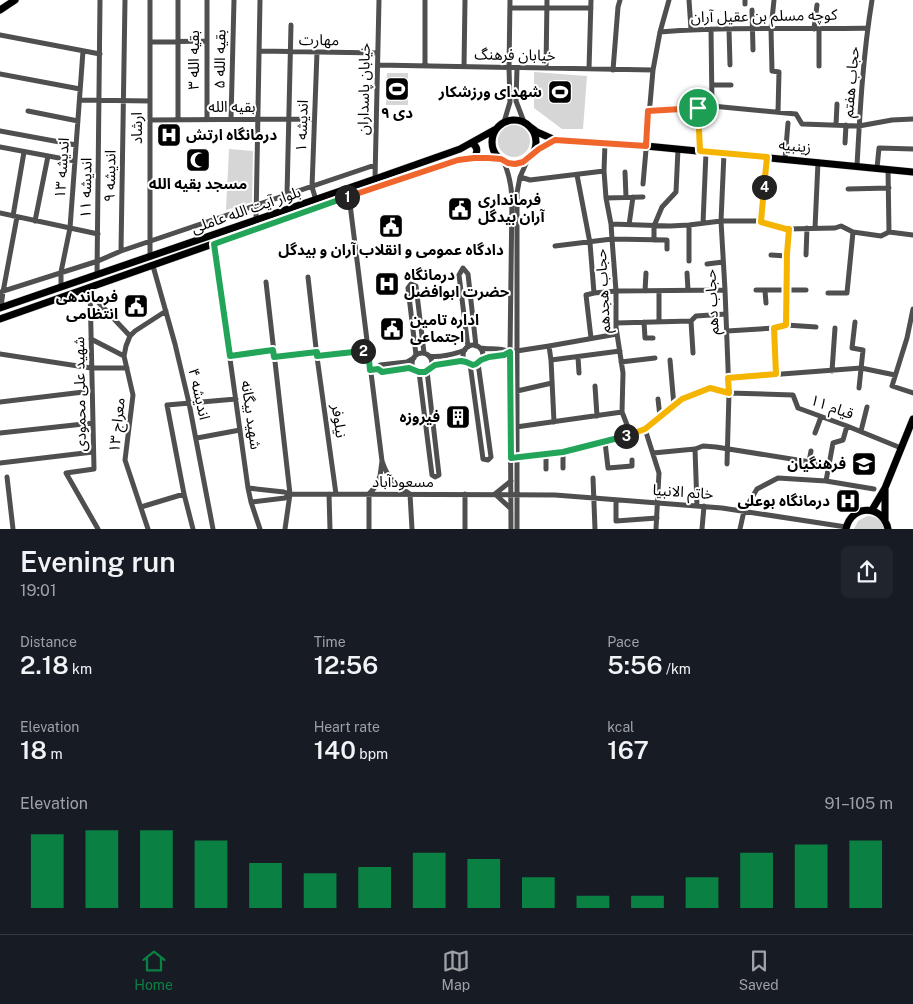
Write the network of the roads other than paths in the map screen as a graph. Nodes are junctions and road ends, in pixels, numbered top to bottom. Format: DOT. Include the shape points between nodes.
graph roads {
  1 [pos="15,0"];
  2 [pos="100,0"];
  3 [pos="124,0"];
  4 [pos="150,0"];
  5 [pos="178,0"];
  6 [pos="207,0"];
  7 [pos="234,0"];
  8 [pos="260,0"];
  9 [pos="378,0"];
  10 [pos="426,0"];
  11 [pos="465,0"];
  12 [pos="510,0"];
  13 [pos="547,0"];
  14 [pos="591,0"];
  15 [pos="620,0"];
  16 [pos="669,0"];
  17 [pos="689,0"];
  18 [pos="774,0"];
  19 [pos="872,0"];
  20 [pos="817,5"];
  21 [pos="547,7"];
  22 [pos="510,8"];
  23 [pos="591,8"];
  24 [pos="0,10"];
  25 [pos="752,10"];
  26 [pos="291,24"];
  27 [pos="868,28"];
  28 [pos="691,29"];
  29 [pos="711,29"];
  30 [pos="730,29"];
  31 [pos="752,29"];
  32 [pos="771,29"];
  33 [pos="817,29"];
  34 [pos="660,32"];
  35 [pos="0,35"];
  36 [pos="178,41"];
  37 [pos="207,41"];
  38 [pos="150,42"];
  39 [pos="754,50"];
  40 [pos="83,51"];
  41 [pos="260,51"];
  42 [pos="290,52"];
  43 [pos="317,52"];
  44 [pos="378,53"];
  45 [pos="100,54"];
  46 [pos="378,65"];
  47 [pos="730,65"];
  48 [pos="425,66"];
  49 [pos="819,66"];
  50 [pos="464,67"];
  51 [pos="509,68"];
  52 [pos="517,68"];
  53 [pos="546,68"];
  54 [pos="590,69"];
  55 [pos="613,70"];
  56 [pos="653,70"];
  57 [pos="0,74"];
  58 [pos="712,85"];
  59 [pos="732,85"];
  60 [pos="80,89"];
  61 [pos="80,100"];
  62 [pos="99,100"];
  63 [pos="123,101"];
  64 [pos="150,101"];
  65 [pos="837,104"];
  66 [pos="712,106"];
  67 [pos="698,108"];
  68 [pos="28,111"];
  69 [pos="648,111"];
  70 [pos="778,112"];
  71 [pos="178,119"];
  72 [pos="207,119"];
  73 [pos="232,119"];
  74 [pos="258,119"];
  75 [pos="288,119"];
  76 [pos="314,119"];
  77 [pos="913,119"];
  78 [pos="150,120"];
  79 [pos="78,121"];
  80 [pos="504,122"];
  81 [pos="788,123"];
  82 [pos="527,124"];
  83 [pos="836,125"];
  84 [pos="846,126"];
  85 [pos="859,126"];
  86 [pos="496,129"];
  87 [pos="0,131"];
  88 [pos="555,140"];
  89 [pos="472,142"];
  90 [pos="605,143"];
  91 [pos="845,143"];
  92 [pos="76,145"];
  93 [pos="646,146"];
  94 [pos="0,147"];
  95 [pos="678,149"];
  96 [pos="913,149"];
  97 [pos="24,152"];
  98 [pos="703,152"];
  99 [pos="724,153"];
  100 [pos="48,156"];
  101 [pos="530,157"];
  102 [pos="767,157"];
  103 [pos="474,158"];
  104 [pos="785,159"];
  105 [pos="502,160"];
  106 [pos="75,162"];
  107 [pos="818,162"];
  108 [pos="375,165"];
  109 [pos="857,166"];
  110 [pos="877,168"];
  111 [pos="888,169"];
  112 [pos="604,171"];
  113 [pos="625,172"];
  114 [pos="913,172"];
  115 [pos="577,174"];
  116 [pos="520,177"];
  117 [pos="375,179"];
  118 [pos="643,184"];
  119 [pos="312,187"];
  120 [pos="889,188"];
  121 [pos="848,189"];
  122 [pos="287,195"];
  123 [pos="349,196"];
  124 [pos="626,197"];
  125 [pos="633,197"];
  126 [pos="643,197"];
  127 [pos="606,198"];
  128 [pos="316,200"];
  129 [pos="257,205"];
  130 [pos="0,213"];
  131 [pos="15,216"];
  132 [pos="35,220"];
  133 [pos="256,220"];
  134 [pos="721,221"];
  135 [pos="761,222"];
  136 [pos="703,223"];
  137 [pos="611,224"];
  138 [pos="629,225"];
  139 [pos="689,225"];
  140 [pos="654,226"];
  141 [pos="70,228"];
  142 [pos="808,228"];
  143 [pos="815,228"];
  144 [pos="789,229"];
  145 [pos="853,232"];
  146 [pos="889,232"];
  147 [pos="98,234"];
  148 [pos="913,235"];
  149 [pos="612,239"];
  150 [pos="654,240"];
  151 [pos="150,242"];
  152 [pos="590,243"];
  153 [pos="214,244"];
  154 [pos="555,246"];
  155 [pos="667,248"];
  156 [pos="121,251"];
  157 [pos="787,254"];
  158 [pos="771,255"];
  159 [pos="806,255"];
  160 [pos="150,257"];
  161 [pos="98,261"];
  162 [pos="689,261"];
  163 [pos="723,262"];
  164 [pos="707,264"];
  165 [pos="153,266"];
  166 [pos="61,272"];
  167 [pos="646,273"];
  168 [pos="687,273"];
  169 [pos="98,275"];
  170 [pos="308,277"];
  171 [pos="266,282"];
  172 [pos="61,286"];
  173 [pos="90,287"];
  174 [pos="659,290"];
  175 [pos="688,290"];
  176 [pos="725,290"];
  177 [pos="756,290"];
  178 [pos="765,290"];
  179 [pos="787,290"];
  180 [pos="806,290"];
  181 [pos="616,291"];
  182 [pos="645,291"];
  183 [pos="1,292"];
  184 [pos="594,293"];
  185 [pos="828,293"];
  186 [pos="90,299"];
  187 [pos="766,303"];
  188 [pos="1,308"];
  189 [pos="913,309"];
  190 [pos="166,311"];
  191 [pos="726,314"];
  192 [pos="0,319"];
  193 [pos="691,321"];
  194 [pos="644,322"];
  195 [pos="659,322"];
  196 [pos="855,322"];
  197 [pos="616,323"];
  198 [pos="786,325"];
  199 [pos="816,327"];
  200 [pos="774,328"];
  201 [pos="836,328"];
  202 [pos="726,331"];
  203 [pos="617,334"];
  204 [pos="130,336"];
  205 [pos="591,338"];
  206 [pos="653,338"];
  207 [pos="91,339"];
  208 [pos="548,346"];
  209 [pos="478,347"];
  210 [pos="466,348"];
  211 [pos="273,350"];
  212 [pos="368,350"];
  213 [pos="517,351"];
  214 [pos="620,351"];
  215 [pos="510,352"];
  216 [pos="692,353"];
  217 [pos="0,354"];
  218 [pos="317,354"];
  219 [pos="426,355"];
  220 [pos="124,356"];
  221 [pos="230,356"];
  222 [pos="415,356"];
  223 [pos="274,357"];
  224 [pos="578,357"];
  225 [pos="655,358"];
  226 [pos="551,360"];
  227 [pos="670,360"];
  228 [pos="480,362"];
  229 [pos="621,362"];
  230 [pos="468,363"];
  231 [pos="91,368"];
  232 [pos="127,368"];
  233 [pos="862,368"];
  234 [pos="378,369"];
  235 [pos="370,370"];
  236 [pos="429,370"];
  237 [pos="417,371"];
  238 [pos="832,371"];
  239 [pos="579,373"];
  240 [pos="776,374"];
  241 [pos="895,375"];
  242 [pos="728,378"];
  243 [pos="552,384"];
  244 [pos="595,386"];
  245 [pos="859,388"];
  246 [pos="517,391"];
  247 [pos="92,392"];
  248 [pos="729,393"];
  249 [pos="913,393"];
  250 [pos="236,399"];
  251 [pos="658,399"];
  252 [pos="0,402"];
  253 [pos="189,403"];
  254 [pos="674,406"];
  255 [pos="867,408"];
  256 [pos="622,412"];
  257 [pos="597,416"];
  258 [pos="660,417"];
  259 [pos="820,417"];
  260 [pos="913,419"];
  261 [pos="554,422"];
  262 [pos="92,423"];
  263 [pos="847,426"];
  264 [pos="517,427"];
  265 [pos="511,428"];
  266 [pos="912,428"];
  267 [pos="645,429"];
  268 [pos="240,430"];
  269 [pos="861,431"];
  270 [pos="0,432"];
  271 [pos="815,433"];
  272 [pos="631,435"];
  273 [pos="197,438"];
  274 [pos="605,442"];
  275 [pos="901,448"];
  276 [pos="695,449"];
  277 [pos="727,449"];
  278 [pos="93,452"];
  279 [pos="563,452"];
  280 [pos="811,452"];
  281 [pos="653,453"];
  282 [pos="546,454"];
  283 [pos="517,457"];
  284 [pos="511,458"];
  285 [pos="632,460"];
  286 [pos="382,461"];
  287 [pos="809,462"];
  288 [pos="0,463"];
  289 [pos="727,464"];
  290 [pos="829,465"];
  291 [pos="563,468"];
  292 [pos="546,469"];
  293 [pos="7,477"];
  294 [pos="593,478"];
  295 [pos="511,481"];
  296 [pos="826,481"];
  297 [pos="248,488"];
  298 [pos="885,488"];
  299 [pos="874,489"];
  300 [pos="184,494"];
  301 [pos="290,494"];
  302 [pos="329,494"];
  303 [pos="336,494"];
  304 [pos="369,494"];
  305 [pos="410,494"];
  306 [pos="465,494"];
  307 [pos="495,494"];
  308 [pos="514,494"];
  309 [pos="594,498"];
  310 [pos="616,500"];
  311 [pos="251,502"];
  312 [pos="658,503"];
  313 [pos="697,506"];
  314 [pos="704,506"];
  315 [pos="140,507"];
  316 [pos="511,509"];
  317 [pos="872,510"];
  318 [pos="744,511"];
  319 [pos="657,518"];
  320 [pos="887,525"];
  321 [pos="846,528"];
  322 [pos="13,529"];
  323 [pos="98,529"];
  324 [pos="148,529"];
  325 [pos="193,529"];
  326 [pos="213,529"];
  327 [pos="260,529"];
  328 [pos="285,529"];
  329 [pos="330,529"];
  330 [pos="369,529"];
  331 [pos="412,529"];
  332 [pos="465,529"];
  333 [pos="511,529"];
  334 [pos="517,529"];
  335 [pos="595,529"];
  336 [pos="656,529"];
  337 [pos="702,529"];
  338 [pos="740,529"];
  1 -- 24 [label="main road"];
  2 -- 45 [label="street, اندیشه ۱۱"];
  3 -- 63 [label="street, اندیشه ۹"];
  4 -- 38 [label="street, ارشاد"];
  5 -- 36 [label="street"];
  6 -- 37 [label="street, بقیه الله ۳"];
  7 -- 73 [label="street, بقیه الله ۵"];
  8 -- 41 [label="street"];
  9 -- 44 [label="street, خیابان پاسداران"];
  10 -- 48 [label="street"];
  11 -- 50 [label="street"];
  12 -- 22 [label="street"];
  13 -- 21 [label="street"];
  14 -- 23 [label="street"];
  15 -- 55 [label="street"];
  16 -- 34 [label="street"];
  17 -- 28 [label="street"];
  18 -- 32 [label="street"];
  19 -- 27 [label="street, حجاب هفتم"];
  20 -- 33 [label="street"];
  21 -- 22 [label="street"];
  21 -- 23 [label="street"];
  21 -- 53 [label="street"];
  22 -- 51 [label="street"];
  23 -- 54 [label="street"];
  25 -- 31 [label="street"];
  26 -- 42 [label="street"];
  27 -- 33 [label="street, کوچه مسلم بن عقیل آران"];
  27 -- 85 [label="street, حجاب هفتم"];
  28 -- 29 [label="street, کوچه مسلم بن عقیل آران"];
  28 -- 34 [label="street, کوچه مسلم بن عقیل آران"];
  29 -- 30 [label="street, کوچه مسلم بن عقیل آران"];
  29 -- 58 [label="street"];
  30 -- 31 [label="street, کوچه مسلم بن عقیل آران"];
  30 -- 47 [label="street"];
  31 -- 32 [label="street, کوچه مسلم بن عقیل آران"];
  31 -- 39 [label="street"];
  32 -- 33 [label="street, کوچه مسلم بن عقیل آران"];
  32 -- 70 [label="street" via="772,71 779,72"];
  33 -- 49 [label="street"];
  34 -- 56 [label="street"];
  35 -- 40 [label="street"];
  36 -- 37 [label="street"];
  36 -- 38 [label="street"];
  36 -- 71 [label="street"];
  37 -- 72 [label="street, بقیه الله ۳"];
  38 -- 64 [label="street, ارشاد"];
  40 -- 45 [label="street"];
  40 -- 60 [label="street, اندیشه ۱۳"];
  41 -- 42 [label="street, مهارت"];
  41 -- 74 [label="street"];
  42 -- 43 [label="street, مهارت"];
  42 -- 75 [label="street"];
  43 -- 44 [label="street, مهارت"];
  43 -- 76 [label="street, اندیشه ۱"];
  44 -- 46 [label="street, خیابان پاسداران"];
  45 -- 62 [label="street, اندیشه ۱۱"];
  46 -- 48 [label="street, خیابان فرهنگ"];
  46 -- 108 [label="street, خیابان پاسداران"];
  48 -- 50 [label="street, خیابان فرهنگ"];
  50 -- 51 [label="street, خیابان فرهنگ"];
  51 -- 52 [label="street, خیابان فرهنگ"];
  51 -- 80 [label="street" via="510,102"];
  52 -- 53 [label="street, خیابان فرهنگ"];
  52 -- 82 [label="street" via="516,101"];
  53 -- 54 [label="street, خیابان فرهنگ"];
  54 -- 55 [label="street, خیابان فرهنگ"];
  55 -- 56 [label="street, خیابان فرهنگ"];
  56 -- 69 [label="street"];
  57 -- 60 [label="street"];
  58 -- 59 [label="street"];
  58 -- 66 [label="street"];
  60 -- 61 [label="street, اندیشه ۱۳"];
  61 -- 62 [label="street"];
  61 -- 79 [label="street, اندیشه ۱۳"];
  62 -- 63 [label="street"];
  62 -- 147 [label="street, اندیشه ۱۱"];
  63 -- 64 [label="street"];
  63 -- 156 [label="street, اندیشه ۹"];
  64 -- 78 [label="street, ارشاد"];
  65 -- 83 [label="street"];
  66 -- 67 [label="street"];
  66 -- 70 [label="street"];
  67 -- 69 [label="street"];
  67 -- 98 [label="street"];
  68 -- 79 [label="street"];
  69 -- 93 [label="street"];
  70 -- 83 [label="street" via="796,114 802,124"];
  71 -- 72 [label="street, بقیه الله"];
  71 -- 78 [label="street, بقیه الله"];
  72 -- 73 [label="street, بقیه الله"];
  73 -- 74 [label="street, بقیه الله"];
  74 -- 75 [label="street, بقیه الله"];
  74 -- 129 [label="street"];
  75 -- 76 [label="street, بقیه الله"];
  75 -- 122 [label="street"];
  76 -- 119 [label="street, اندیشه ۱"];
  77 -- 85 [label="street"];
  78 -- 151 [label="street, ارشاد"];
  79 -- 92 [label="street, اندیشه ۱۳"];
  80 -- 82 [label="main road" via="519,120"];
  80 -- 86 [label="main road"];
  81 -- 104 [label="street"];
  82 -- 88 [label="main road, زینبیه"];
  82 -- 101 [label="main road" via="536,136 535,149"];
  83 -- 84 [label="street"];
  84 -- 85 [label="street"];
  84 -- 91 [label="street"];
  85 -- 109 [label="street, حجاب هفتم"];
  86 -- 89 [label="main road, بلوار آیت‌ الله عاملی"];
  86 -- 105 [label="main road" via="493,147"];
  87 -- 92 [label="street"];
  88 -- 90 [label="main road, زینبیه"];
  88 -- 101 [label="main road"];
  89 -- 103 [label="main road" via="477,149"];
  89 -- 117 [label="main road, بلوار آیت‌ الله عاملی"];
  90 -- 93 [label="main road, زینبیه"];
  90 -- 112 [label="street, حجاب هجدهم"];
  92 -- 106 [label="street, اندیشه ۱۳"];
  93 -- 95 [label="main road, زینبیه"];
  93 -- 118 [label="street"];
  94 -- 97 [label="street"];
  95 -- 98 [label="main road, زینبیه"];
  95 -- 140 [label="street" via="676,192 662,207"];
  96 -- 110 [label="street" via="879,148"];
  97 -- 100 [label="street"];
  97 -- 131 [label="street"];
  98 -- 99 [label="main road, زینبیه"];
  98 -- 136 [label="street"];
  99 -- 102 [label="main road, زینبیه"];
  99 -- 134 [label="street, حجاب دهم"];
  100 -- 106 [label="street"];
  100 -- 132 [label="street"];
  101 -- 105 [label="main road" via="515,164"];
  101 -- 116 [label="street"];
  102 -- 104 [label="main road, زینبیه"];
  102 -- 135 [label="street"];
  103 -- 105 [label="main road, بلوار آیت‌ الله عاملی"];
  103 -- 123 [label="main road, بلوار آیت‌ الله عاملی" via="458,160"];
  104 -- 107 [label="main road, زینبیه"];
  105 -- 215 [label="street" via="511,179 512,197"];
  106 -- 141 [label="street, اندیشه ۱۳"];
  107 -- 109 [label="main road, زینبیه"];
  107 -- 143 [label="street"];
  108 -- 117 [label="street, خیابان پاسداران"];
  108 -- 119 [label="street"];
  109 -- 110 [label="main road, زینبیه"];
  110 -- 111 [label="main road, زینبیه"];
  111 -- 114 [label="main road, زینبیه"];
  111 -- 120 [label="street"];
  112 -- 115 [label="street"];
  112 -- 127 [label="street, حجاب هجدهم"];
  113 -- 124 [label="street"];
  115 -- 116 [label="street" via="530,180"];
  115 -- 152 [label="street"];
  116 -- 213 [label="street"];
  117 -- 128 [label="main road, بلوار آیت‌ الله عاملی"];
  119 -- 122 [label="street"];
  119 -- 128 [label="street, اندیشه ۱"];
  120 -- 121 [label="street"];
  120 -- 146 [label="street"];
  122 -- 129 [label="street"];
  123 -- 153 [label="main road, بلوار آیت‌ الله عاملی"];
  123 -- 212 [label="street"];
  124 -- 125 [label="street"];
  124 -- 127 [label="street"];
  125 -- 126 [label="street"];
  125 -- 138 [label="street"];
  127 -- 137 [label="street, حجاب هجدهم"];
  128 -- 133 [label="main road, بلوار آیت‌ الله عاملی"];
  129 -- 133 [label="street"];
  129 -- 151 [label="street"];
  130 -- 131 [label="street"];
  131 -- 132 [label="street"];
  131 -- 183 [label="street"];
  132 -- 141 [label="street"];
  133 -- 160 [label="main road, بلوار آیت‌ الله عاملی"];
  134 -- 135 [label="street"];
  134 -- 136 [label="street"];
  134 -- 163 [label="street, حجاب دهم"];
  135 -- 144 [label="street"];
  136 -- 139 [label="street"];
  137 -- 138 [label="street"];
  137 -- 149 [label="street, حجاب هجدهم"];
  138 -- 140 [label="street"];
  139 -- 140 [label="street"];
  139 -- 162 [label="street"];
  140 -- 150 [label="street"];
  141 -- 147 [label="street"];
  141 -- 166 [label="street, اندیشه ۱۳"];
  142 -- 143 [label="street"];
  142 -- 144 [label="street"];
  142 -- 159 [label="street"];
  143 -- 145 [label="street" via="841,226"];
  144 -- 157 [label="street"];
  145 -- 146 [label="street" via="881,236"];
  145 -- 185 [label="street" via="847,293"];
  146 -- 148 [label="street"];
  147 -- 161 [label="street, اندیشه ۱۱"];
  149 -- 150 [label="street"];
  149 -- 152 [label="street"];
  149 -- 181 [label="street, حجاب هجدهم"];
  150 -- 155 [label="street" via="667,240"];
  151 -- 156 [label="street"];
  151 -- 160 [label="street, ارشاد"];
  152 -- 154 [label="street"];
  152 -- 184 [label="street"];
  153 -- 165 [label="main road, بلوار آیت‌ الله عاملی"];
  153 -- 221 [label="street, شهید بیگانه"];
  156 -- 161 [label="street"];
  157 -- 158 [label="street"];
  157 -- 179 [label="street"];
  160 -- 169 [label="main road, بلوار آیت‌ الله عاملی"];
  161 -- 166 [label="street"];
  161 -- 169 [label="street, اندیشه ۱۱"];
  163 -- 164 [label="street"];
  163 -- 176 [label="street, حجاب دهم"];
  165 -- 173 [label="main road, بلوار آیت‌ الله عاملی"];
  165 -- 190 [label="street, اندیشه ۴"];
  166 -- 172 [label="street, اندیشه ۱۳"];
  166 -- 183 [label="street"];
  167 -- 182 [label="street"];
  168 -- 175 [label="street"];
  169 -- 172 [label="main road, بلوار آیت‌ الله عاملی"];
  170 -- 218 [label="street, نیلوفر"];
  171 -- 211 [label="street"];
  172 -- 188 [label="main road, بلوار آیت‌ الله عاملی"];
  173 -- 186 [label="street, شهید علی محمودی"];
  173 -- 192 [label="main road, بلوار آیت‌ الله عاملی"];
  174 -- 175 [label="street"];
  174 -- 182 [label="street"];
  174 -- 195 [label="street"];
  175 -- 176 [label="street"];
  176 -- 191 [label="street, حجاب دهم"];
  177 -- 178 [label="street"];
  178 -- 179 [label="street"];
  178 -- 187 [label="street"];
  179 -- 180 [label="street"];
  179 -- 198 [label="street"];
  181 -- 182 [label="street"];
  181 -- 184 [label="street"];
  181 -- 197 [label="street, حجاب هجدهم"];
  183 -- 188 [label="street"];
  184 -- 205 [label="street" via="586,295"];
  186 -- 204 [label="street" via="98,302"];
  186 -- 207 [label="street, شهید علی محمودی"];
  189 -- 241 [label="street"];
  190 -- 204 [label="street"];
  190 -- 253 [label="street, اندیشه ۴"];
  191 -- 193 [label="street" via="696,316"];
  191 -- 202 [label="street, حجاب دهم"];
  193 -- 195 [label="street"];
  193 -- 216 [label="street"];
  194 -- 195 [label="street"];
  194 -- 197 [label="street"];
  194 -- 206 [label="street" via="645,338"];
  196 -- 233 [label="street" via="852,348 863,350"];
  197 -- 203 [label="street, حجاب هجدهم"];
  198 -- 199 [label="street"];
  198 -- 200 [label="street"];
  200 -- 202 [label="street"];
  200 -- 240 [label="street"];
  201 -- 238 [label="street"];
  202 -- 242 [label="street, حجاب دهم"];
  203 -- 205 [label="street"];
  203 -- 214 [label="street, حجاب هجدهم"];
  204 -- 220 [label="street"];
  205 -- 208 [label="street"];
  207 -- 220 [label="street"];
  207 -- 231 [label="street, شهید علی محمودی"];
  208 -- 213 [label="street"];
  208 -- 226 [label="street"];
  209 -- 210 [label="street"];
  209 -- 210 [label="street" via="468,274 463,268 459,275"];
  209 -- 215 [label="street" via="488,350 503,348"];
  209 -- 228 [label="street" via="482,354"];
  210 -- 219 [label="street" via="434,357"];
  210 -- 230 [label="street" via="464,356"];
  211 -- 221 [label="street"];
  211 -- 223 [label="street"];
  212 -- 218 [label="street"];
  212 -- 235 [label="street"];
  213 -- 215 [label="street"];
  213 -- 246 [label="street"];
  214 -- 224 [label="street"];
  214 -- 229 [label="street, حجاب هجدهم"];
  215 -- 228 [label="street"];
  215 -- 265 [label="street"];
  217 -- 231 [label="street"];
  218 -- 223 [label="street"];
  218 -- 303 [label="street, نیلوفر"];
  219 -- 222 [label="street"];
  219 -- 222 [label="street" via="416,286 411,284 408,288"];
  219 -- 236 [label="street" via="432,362"];
  220 -- 232 [label="street, معراج ۱۳"];
  221 -- 250 [label="street, شهید بیگانه"];
  222 -- 234 [label="street" via="407,362 380,365"];
  222 -- 237 [label="street" via="412,364"];
  223 -- 301 [label="street"];
  224 -- 226 [label="street"];
  224 -- 239 [label="street"];
  225 -- 229 [label="street"];
  226 -- 243 [label="street"];
  227 -- 254 [label="street"];
  228 -- 230 [label="street"];
  228 -- 230 [label="street" via="491,457 488,460 483,459"];
  229 -- 256 [label="street, حجاب هجدهم"];
  230 -- 236 [label="street" via="435,365"];
  231 -- 232 [label="street"];
  231 -- 247 [label="street, شهید علی محمودی"];
  232 -- 315 [label="street, معراج ۱۳" via="133,395 125,460"];
  233 -- 238 [label="street"];
  233 -- 241 [label="street"];
  233 -- 245 [label="street"];
  234 -- 235 [label="street"];
  234 -- 237 [label="street" via="382,372 409,368"];
  235 -- 286 [label="street"];
  236 -- 237 [label="street"];
  236 -- 237 [label="street" via="439,475 435,477 432,475"];
  238 -- 240 [label="street"];
  240 -- 242 [label="street"];
  241 -- 249 [label="street" via="892,386"];
  242 -- 248 [label="street, حجاب دهم"];
  243 -- 246 [label="street"];
  243 -- 261 [label="street"];
  244 -- 257 [label="street"];
  246 -- 264 [label="street"];
  247 -- 252 [label="street"];
  247 -- 262 [label="street, شهید علی محمودی"];
  248 -- 254 [label="street" via="710,388 682,399"];
  248 -- 259 [label="street, قیام ۱۱" via="793,395 798,408"];
  248 -- 277 [label="street, حجاب دهم"];
  250 -- 253 [label="street"];
  250 -- 268 [label="street, شهید بیگانه"];
  251 -- 258 [label="street"];
  253 -- 273 [label="street, اندیشه ۴"];
  253 -- 300 [label="street" via="167,405"];
  254 -- 258 [label="street"];
  255 -- 269 [label="street"];
  256 -- 257 [label="street"];
  256 -- 272 [label="street, حجاب هجدهم"];
  257 -- 261 [label="street"];
  258 -- 267 [label="street"];
  259 -- 263 [label="street, قیام ۱۱"];
  259 -- 271 [label="street"];
  260 -- 266 [label="main road"];
  261 -- 264 [label="street"];
  262 -- 270 [label="street"];
  262 -- 278 [label="street, شهید علی محمودی"];
  263 -- 269 [label="street, قیام ۱۱"];
  263 -- 290 [label="street" via="843,440 833,443"];
  264 -- 265 [label="street"];
  264 -- 283 [label="street"];
  265 -- 284 [label="street"];
  266 -- 275 [label="main road"];
  267 -- 272 [label="street"];
  267 -- 281 [label="street"];
  268 -- 273 [label="street"];
  268 -- 297 [label="street, شهید بیگانه"];
  269 -- 275 [label="street, قیام ۱۱"];
  272 -- 274 [label="street"];
  273 -- 326 [label="street, اندیشه ۴"];
  274 -- 279 [label="street"];
  274 -- 285 [label="street" via="608,468 632,466"];
  275 -- 298 [label="main road"];
  276 -- 277 [label="street" via="703,446"];
  276 -- 281 [label="street"];
  276 -- 313 [label="street"];
  277 -- 287 [label="street"];
  277 -- 289 [label="street, حجاب دهم"];
  278 -- 288 [label="street"];
  278 -- 323 [label="street, شهید علی محمودی" via="94,469 66,473"];
  279 -- 282 [label="street"];
  279 -- 291 [label="street"];
  280 -- 287 [label="street"];
  281 -- 312 [label="street" via="660,473"];
  282 -- 283 [label="street"];
  282 -- 292 [label="street"];
  283 -- 284 [label="street"];
  283 -- 308 [label="street"];
  284 -- 295 [label="street"];
  286 -- 304 [label="street" via="380,476"];
  286 -- 305 [label="street" via="386,474"];
  287 -- 290 [label="street"];
  290 -- 296 [label="street"];
  293 -- 322 [label="street"];
  294 -- 309 [label="street"];
  295 -- 307 [label="street"];
  295 -- 308 [label="street"];
  296 -- 299 [label="street"];
  296 -- 318 [label="street" via="778,478 757,489"];
  297 -- 301 [label="street, مسعودآباد"];
  297 -- 311 [label="street, شهید بیگانه"];
  298 -- 317 [label="main road"];
  298 -- 320 [label="main road"];
  300 -- 315 [label="street"];
  300 -- 325 [label="street"];
  301 -- 302 [label="street, مسعودآباد"];
  301 -- 311 [label="street, مسعودآباد" via="285,498"];
  301 -- 328 [label="street"];
  302 -- 303 [label="street, مسعودآباد"];
  302 -- 329 [label="street"];
  303 -- 304 [label="street, مسعودآباد"];
  304 -- 305 [label="street, مسعودآباد"];
  304 -- 330 [label="street"];
  305 -- 306 [label="street, مسعودآباد"];
  305 -- 331 [label="street"];
  306 -- 307 [label="street, مسعودآباد"];
  306 -- 332 [label="street"];
  307 -- 308 [label="street, مسعودآباد"];
  307 -- 316 [label="street"];
  308 -- 309 [label="street, خاتم الانبیا"];
  308 -- 316 [label="street"];
  308 -- 334 [label="street"];
  309 -- 310 [label="street, خاتم الانبیا"];
  309 -- 335 [label="street"];
  310 -- 312 [label="street, خاتم الانبیا"];
  310 -- 319 [label="street" via="616,521"];
  311 -- 327 [label="street, شهید بیگانه"];
  312 -- 313 [label="street, خاتم الانبیا"];
  312 -- 319 [label="street"];
  313 -- 314 [label="street, خاتم الانبیا"];
  314 -- 318 [label="street, خاتم الانبیا"];
  314 -- 337 [label="street"];
  315 -- 324 [label="street, معراج ۱۳"];
  316 -- 333 [label="street"];
  317 -- 320 [label="main road"];
  317 -- 321 [label="main road" via="852,515"];
  318 -- 321 [label="street, خاتم الانبیا"];
  318 -- 338 [label="street"];
  319 -- 336 [label="street"];
}
